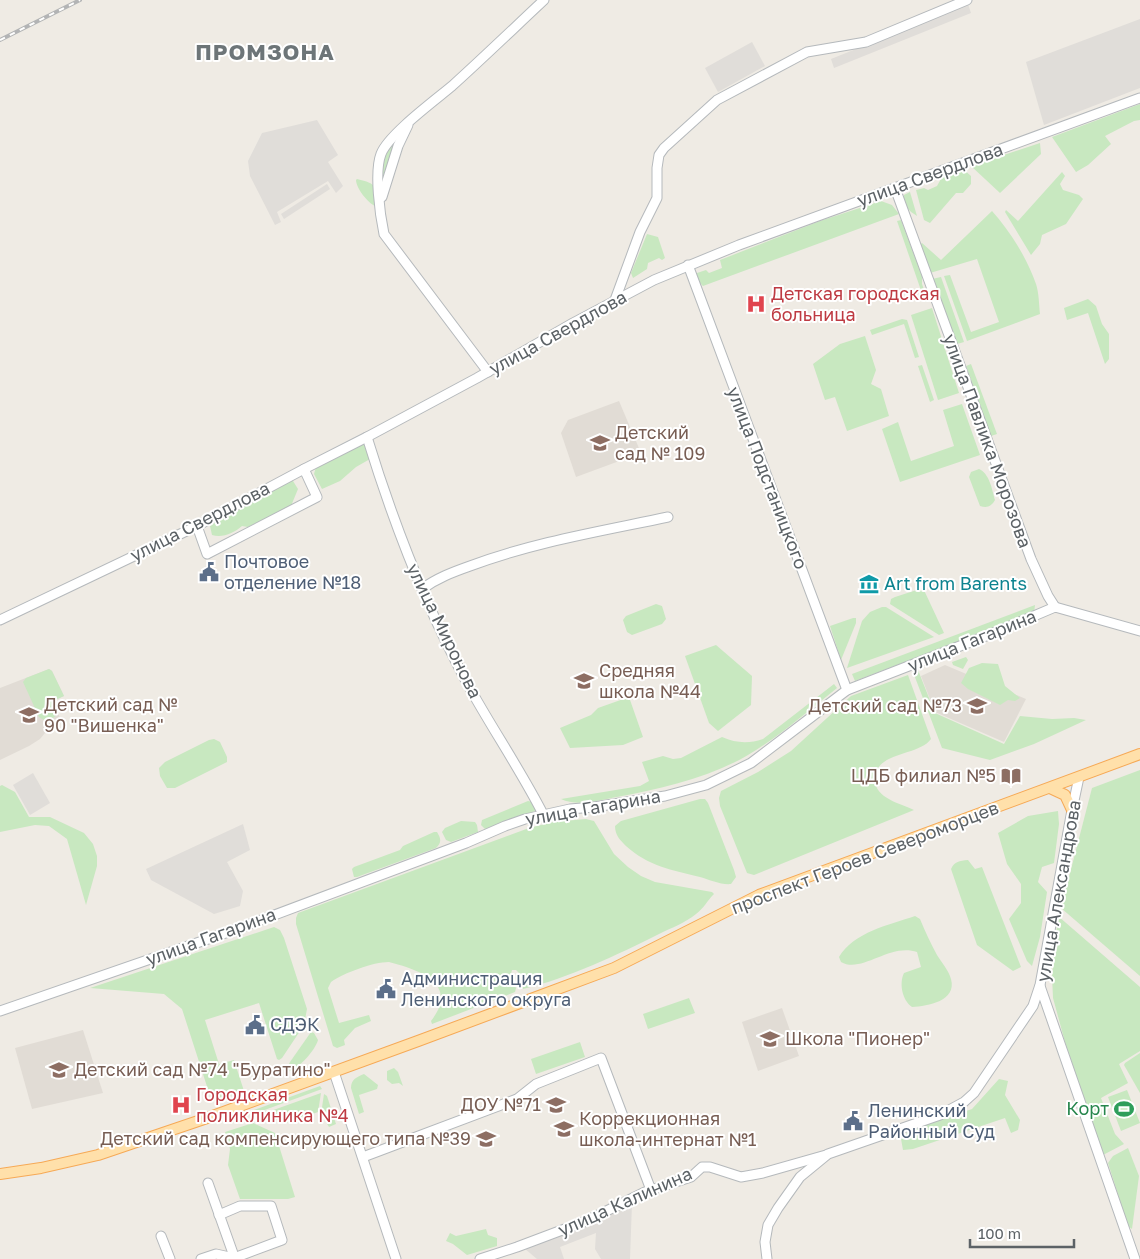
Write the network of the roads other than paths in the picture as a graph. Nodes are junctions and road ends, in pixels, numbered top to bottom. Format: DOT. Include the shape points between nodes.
graph roads {
  1 [pos="544,0"];
  2 [pos="967,0"];
  3 [pos="1140,98"];
  4 [pos="410,123"];
  5 [pos="895,188"];
  6 [pos="380,205"];
  7 [pos="688,266"];
  8 [pos="615,300"];
  9 [pos="488,372"];
  10 [pos="367,437"];
  11 [pos="304,468"];
  12 [pos="668,517"];
  13 [pos="197,526"];
  14 [pos="422,589"];
  15 [pos="1054,607"];
  16 [pos="0,620"];
  17 [pos="1140,631"];
  18 [pos="847,690"];
  19 [pos="1140,754"];
  20 [pos="1079,777"];
  21 [pos="1050,788"];
  22 [pos="1072,810"];
  23 [pos="544,814"];
  24 [pos="1040,985"];
  25 [pos="0,1011"];
  26 [pos="334,1072"];
  27 [pos="828,1154"];
  28 [pos="362,1157"];
  29 [pos="0,1174"];
  30 [pos="208,1183"];
  31 [pos="651,1190"];
  32 [pos="219,1215"];
  33 [pos="161,1236"];
  34 [pos="235,1258"];
  35 [pos="170,1259"];
  36 [pos="201,1259"];
  37 [pos="396,1259"];
  38 [pos="480,1259"];
  39 [pos="767,1259"];
  40 [pos="1135,1259"];
  1 -- 4 [label="street"];
  2 -- 8 [label="street" via="866,42 807,52 717,100 659,155 657,198 640,232"];
  3 -- 5 [label="street, улица Свердлова"];
  4 -- 6 [label="street" via="398,146"];
  4 -- 6 [label="street" via="390,140 381,154 378,164"];
  5 -- 7 [label="street, улица Свердлова"];
  5 -- 15 [label="street, улица Павлика Морозова" via="1030,559"];
  6 -- 9 [label="street" via="384,234"];
  7 -- 8 [label="street, улица Свердлова"];
  7 -- 18 [label="street, улица Подстаницкого"];
  8 -- 9 [label="street, улица Свердлова"];
  9 -- 10 [label="street, улица Свердлова"];
  10 -- 11 [label="street, улица Свердлова"];
  10 -- 14 [label="street, улица Миронова" via="392,517"];
  11 -- 13 [label="street, улица Свердлова"];
  11 -- 13 [label="street" via="317,497 208,554"];
  12 -- 14 [label="street" via="493,557 436,579"];
  13 -- 16 [label="street, улица Свердлова"];
  14 -- 23 [label="street, улица Миронова" via="464,678"];
  15 -- 17 [label="street, улица Гагарина"];
  15 -- 18 [label="street, улица Гагарина"];
  18 -- 23 [label="street, улица Гагарина" via="751,763 713,782 665,796"];
  19 -- 20 [label="main road, проспект Героев Североморцев"];
  20 -- 21 [label="main road, проспект Героев Североморцев"];
  20 -- 22 [label="street, улица Александрова"];
  21 -- 22 [label="main road" via="1065,795"];
  21 -- 26 [label="main road, проспект Героев Североморцев" via="759,895 614,968"];
  22 -- 24 [label="street, улица Александрова"];
  23 -- 25 [label="street, улица Гагарина" via="240,928"];
  24 -- 27 [label="street" via="1033,1006 974,1093 964,1102 940,1115"];
  24 -- 40 [label="street, улица Александрова"];
  26 -- 28 [label="street"];
  26 -- 29 [label="main road, проспект Героев Североморцев" via="98,1155"];
  27 -- 31 [label="street, улица Калинина" via="741,1177 710,1166 702,1167 691,1177"];
  27 -- 39 [label="street" via="800,1177 768,1225"];
  28 -- 31 [label="street" via="517,1099 536,1084 601,1058"];
  28 -- 37 [label="street"];
  30 -- 32 [label="street"];
  31 -- 38 [label="street, улица Калинина" via="586,1221"];
  32 -- 34 [label="street"];
  32 -- 34 [label="street" via="240,1206 271,1206 282,1240"];
  33 -- 35 [label="street"];
  34 -- 36 [label="street" via="216,1254"];
}
